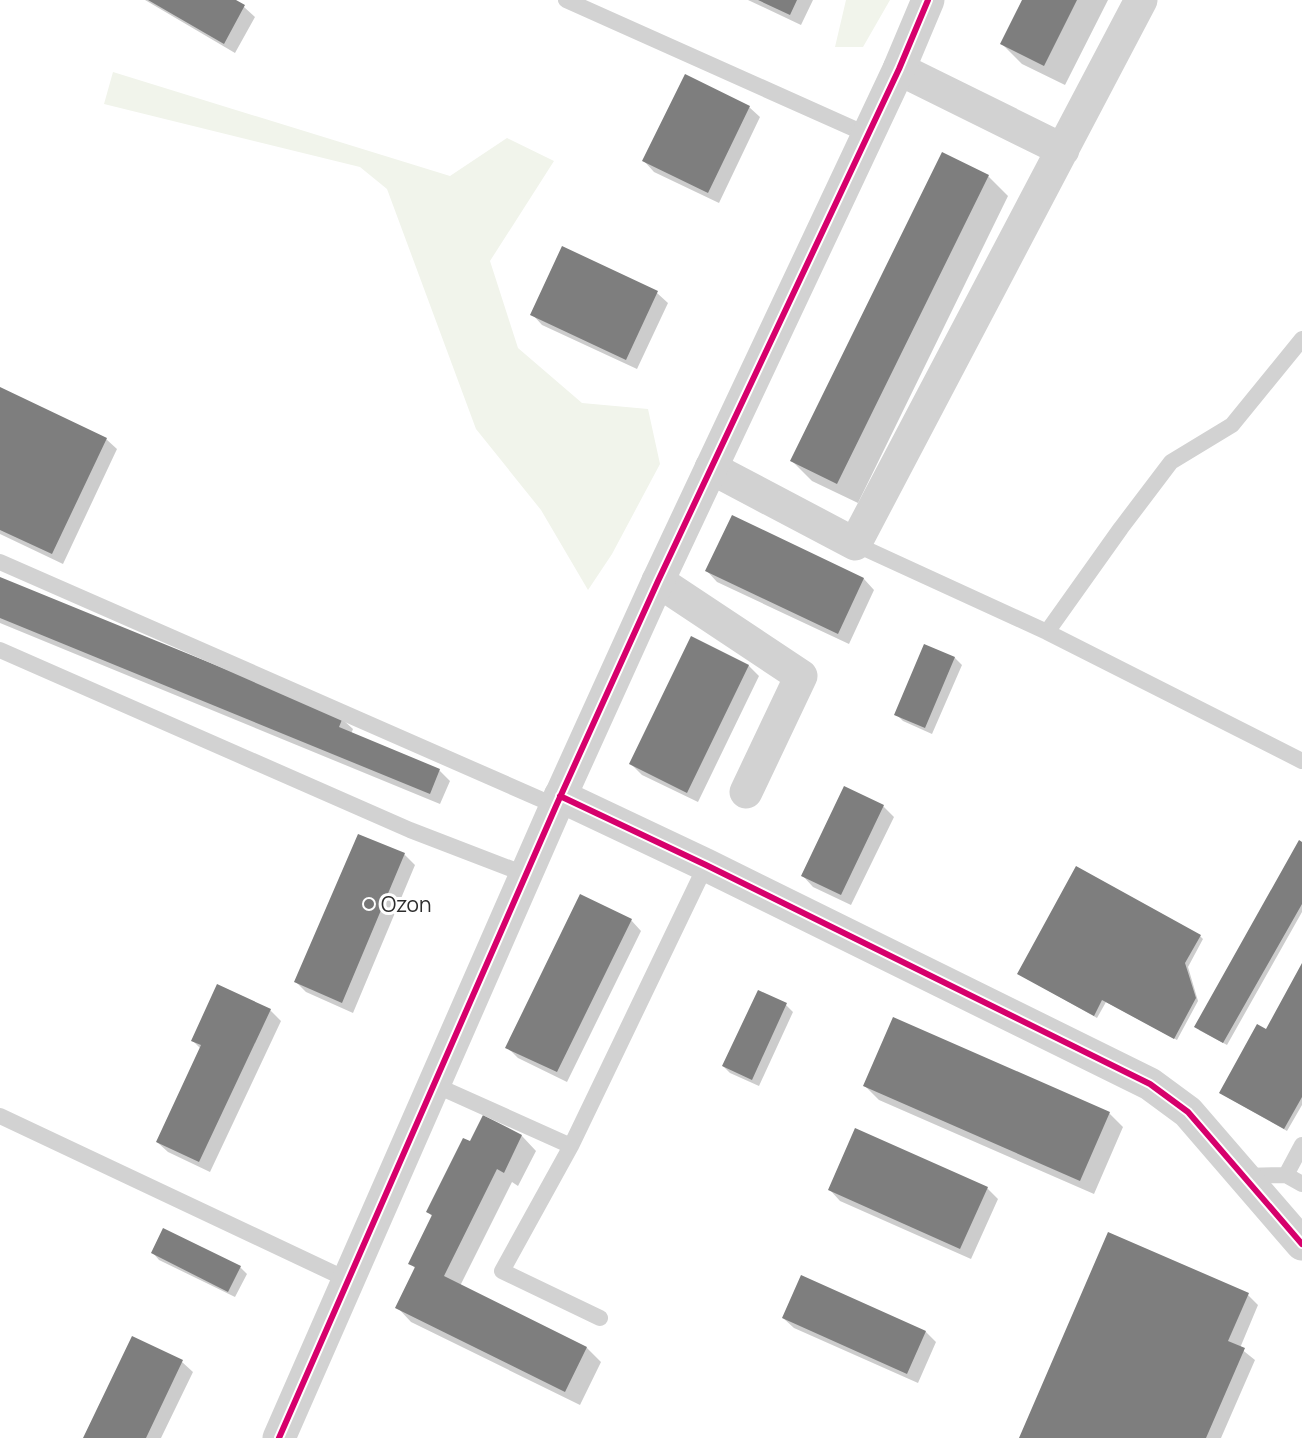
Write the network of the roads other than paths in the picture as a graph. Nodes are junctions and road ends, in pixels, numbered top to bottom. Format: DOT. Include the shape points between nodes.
graph roads {
  1 [pos="566,0"];
  2 [pos="928,0"];
  3 [pos="1142,0"];
  4 [pos="899,69"];
  5 [pos="868,135"];
  6 [pos="1063,150"];
  7 [pos="1302,339"];
  8 [pos="711,468"];
  9 [pos="855,544"];
  10 [pos="0,562"];
  11 [pos="658,581"];
  12 [pos="1047,632"];
  13 [pos="0,650"];
  14 [pos="1302,762"];
  15 [pos="746,792"];
  16 [pos="558,801"];
  17 [pos="706,865"];
  18 [pos="527,875"];
  19 [pos="435,1085"];
  20 [pos="0,1116"];
  21 [pos="1302,1145"];
  22 [pos="571,1146"];
  23 [pos="1286,1174"];
  24 [pos="1243,1176"];
  25 [pos="1302,1184"];
  26 [pos="1302,1244"];
  27 [pos="348,1280"];
  28 [pos="600,1318"];
  29 [pos="279,1438"];
  1 -- 5 [label="lane"];
  2 -- 4 [label="street"];
  3 -- 6 [label="street"];
  4 -- 5 [label="street"];
  4 -- 6 [label="street"];
  5 -- 8 [label="street"];
  6 -- 9 [label="street"];
  7 -- 12 [label="lane" via="1232,425 1171,462"];
  8 -- 9 [label="street"];
  8 -- 11 [label="street"];
  9 -- 12 [label="lane"];
  10 -- 16 [label="lane"];
  11 -- 15 [label="street" via="801,676"];
  11 -- 16 [label="street"];
  12 -- 14 [label="lane"];
  13 -- 18 [label="lane" via="410,830"];
  16 -- 17 [label="street"];
  16 -- 18 [label="street"];
  17 -- 22 [label="lane"];
  17 -- 24 [label="street" via="1150,1084 1188,1112"];
  18 -- 19 [label="street"];
  19 -- 22 [label="lane"];
  19 -- 27 [label="street"];
  20 -- 27 [label="lane"];
  21 -- 23 [label="lane"];
  22 -- 28 [label="lane" via="502,1271"];
  23 -- 24 [label="lane"];
  23 -- 25 [label="lane"];
  24 -- 26 [label="street"];
  27 -- 29 [label="street"];
}
